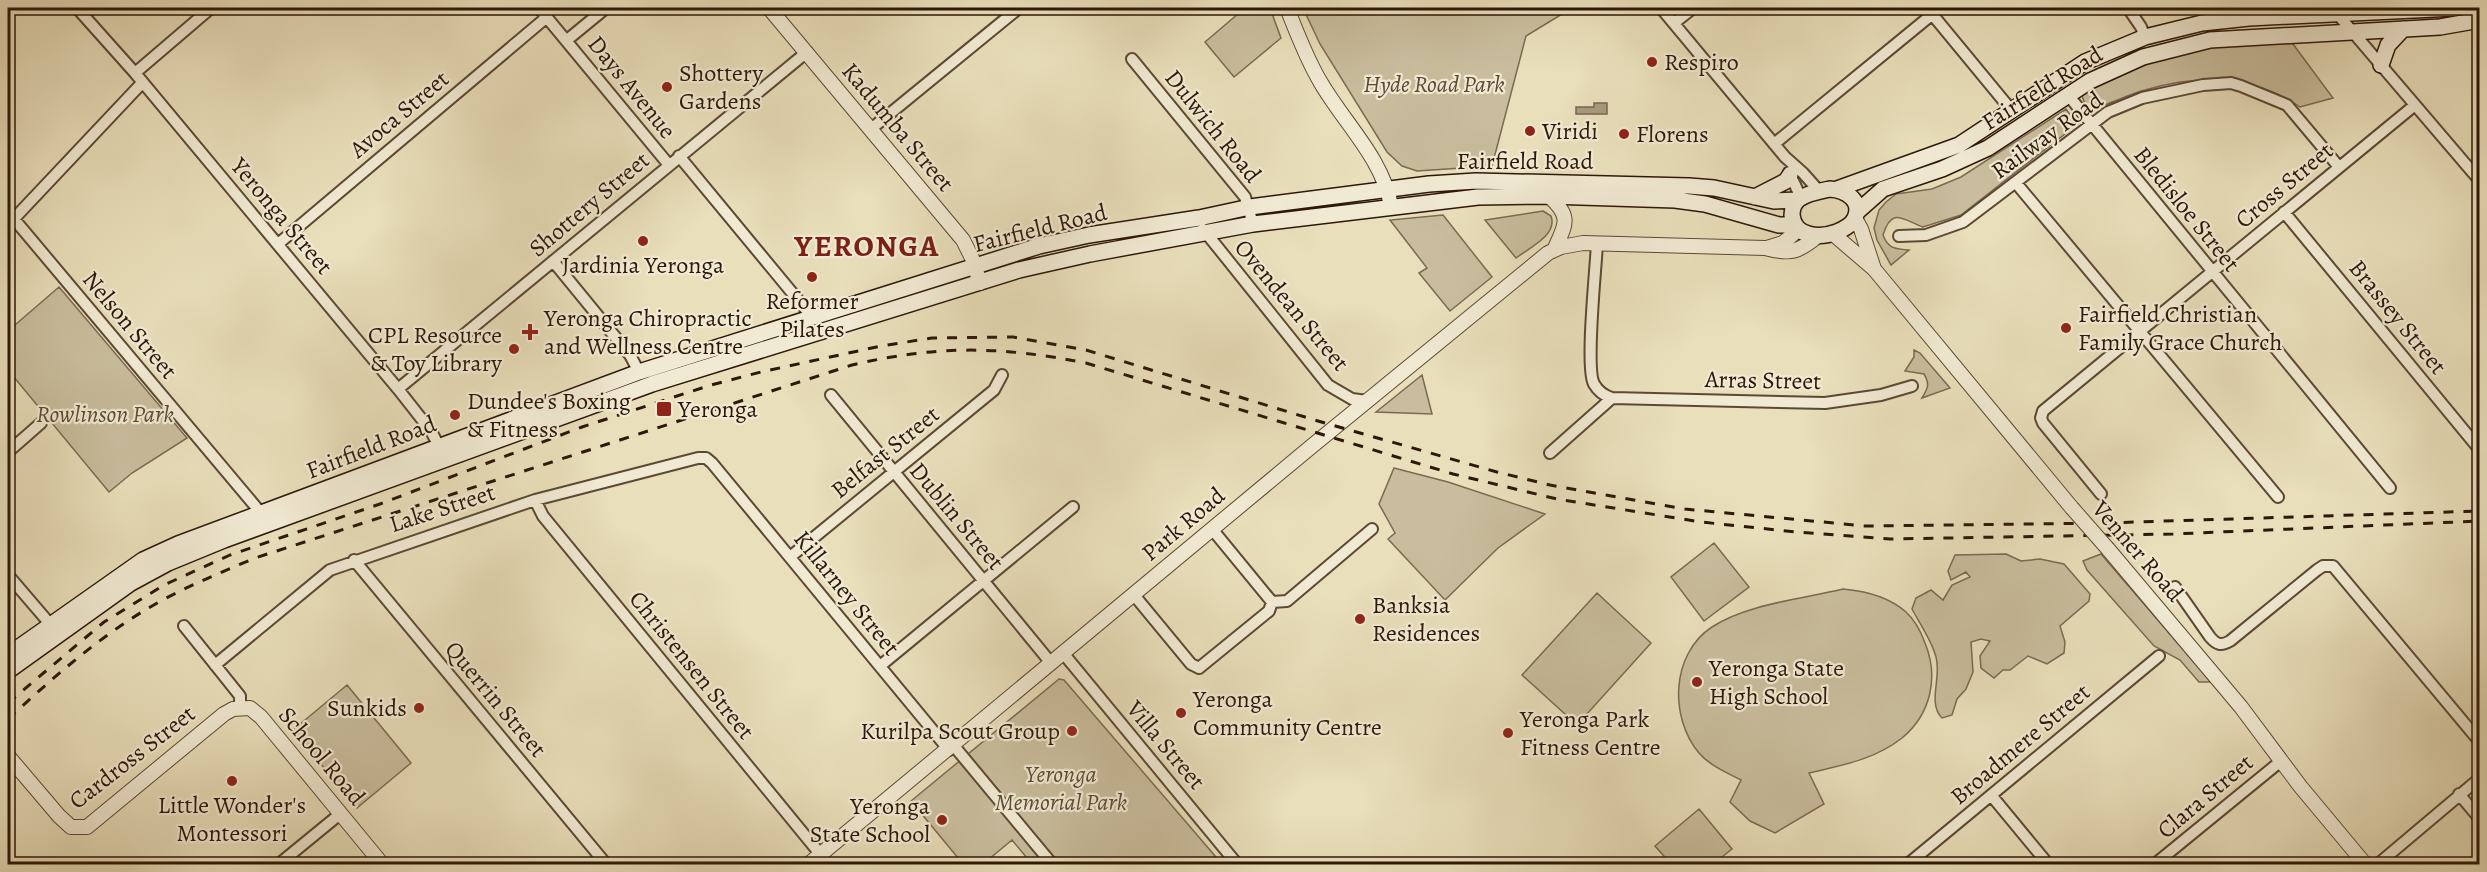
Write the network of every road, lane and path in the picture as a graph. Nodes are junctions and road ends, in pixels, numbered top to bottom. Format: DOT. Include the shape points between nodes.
graph roads {
  1 [pos="77,8"];
  2 [pos="211,8"];
  3 [pos="539,8"];
  4 [pos="606,8"];
  5 [pos="769,8"];
  6 [pos="1287,8"];
  7 [pos="1661,8"];
  8 [pos="1694,8"];
  9 [pos="2128,8"];
  10 [pos="2455,8"];
  11 [pos="1013,9"];
  12 [pos="1933,10"];
  13 [pos="2335,10"];
  14 [pos="547,17"];
  15 [pos="2480,20"];
  16 [pos="1674,23"];
  17 [pos="2403,29"];
  18 [pos="2352,31"];
  19 [pos="2145,37"];
  20 [pos="567,40"];
  21 [pos="807,52"];
  22 [pos="1132,59"];
  23 [pos="2381,65"];
  24 [pos="135,73"];
  25 [pos="142,83"];
  26 [pos="2068,95"];
  27 [pos="2415,105"];
  28 [pos="2012,111"];
  29 [pos="2090,124"];
  30 [pos="871,129"];
  31 [pos="1774,144"];
  32 [pos="680,156"];
  33 [pos="1785,157"];
  34 [pos="669,165"];
  35 [pos="2339,167"];
  36 [pos="1790,175"];
  37 [pos="2480,181"];
  38 [pos="2016,183"];
  39 [pos="1388,189"];
  40 [pos="1837,189"];
  41 [pos="1819,191"];
  42 [pos="1549,196"];
  43 [pos="1755,197"];
  44 [pos="1799,199"];
  45 [pos="1391,206"];
  46 [pos="1250,207"];
  47 [pos="2284,212"];
  48 [pos="1856,215"];
  49 [pos="1199,218"];
  50 [pos="11,222"];
  51 [pos="1253,224"];
  52 [pos="1797,227"];
  53 [pos="1206,234"];
  54 [pos="1826,234"];
  55 [pos="1899,236"];
  56 [pos="1597,243"];
  57 [pos="278,244"];
  58 [pos="1765,248"];
  59 [pos="1554,250"];
  60 [pos="553,261"];
  61 [pos="975,267"];
  62 [pos="1874,269"];
  63 [pos="2212,272"];
  64 [pos="980,283"];
  65 [pos="813,318"];
  66 [pos="2139,331"];
  67 [pos="639,372"];
  68 [pos="1002,375"];
  69 [pos="1912,386"];
  70 [pos="398,389"];
  71 [pos="831,395"];
  72 [pos="1612,398"];
  73 [pos="1367,401"];
  74 [pos="41,423"];
  75 [pos="2479,449"];
  76 [pos="8,452"];
  77 [pos="442,452"];
  78 [pos="1550,453"];
  79 [pos="712,463"];
  80 [pos="894,472"];
  81 [pos="2390,488"];
  82 [pos="2101,494"];
  83 [pos="2278,497"];
  84 [pos="535,500"];
  85 [pos="1074,507"];
  86 [pos="261,513"];
  87 [pos="1212,529"];
  88 [pos="1372,529"];
  89 [pos="790,557"];
  90 [pos="354,560"];
  91 [pos="8,575"];
  92 [pos="984,580"];
  93 [pos="2175,587"];
  94 [pos="1134,594"];
  95 [pos="1272,602"];
  96 [pos="50,624"];
  97 [pos="184,626"];
  98 [pos="1063,653"];
  99 [pos="8,655"];
  100 [pos="2159,656"];
  101 [pos="1051,663"];
  102 [pos="215,665"];
  103 [pos="880,666"];
  104 [pos="8,671"];
  105 [pos="240,707"];
  106 [pos="2480,742"];
  107 [pos="951,748"];
  108 [pos="2281,761"];
  109 [pos="9,762"];
  110 [pos="2480,778"];
  111 [pos="2459,794"];
  112 [pos="1991,795"];
  113 [pos="340,814"];
  114 [pos="2480,819"];
  115 [pos="821,855"];
  116 [pos="279,864"];
  117 [pos="382,864"];
  118 [pos="606,864"];
  119 [pos="809,864"];
  120 [pos="1052,864"];
  121 [pos="1237,864"];
  122 [pos="1908,864"];
  123 [pos="2048,864"];
  124 [pos="2155,864"];
  125 [pos="2365,864"];
  126 [pos="2378,864"];
  1 -- 24 [label="street, Yeronga Street"];
  2 -- 24 [label="street"];
  3 -- 14 [label="street, Days Avenue"];
  4 -- 20 [label="street"];
  5 -- 21 [label="street, Kadumba Street"];
  6 -- 39 [label="street" via="1321,83 1381,172"];
  7 -- 16 [label="street"];
  8 -- 16 [label="street"];
  9 -- 19 [label="street"];
  10 -- 13 [label="main road, Fairfield Road"];
  11 -- 30 [label="street"];
  12 -- 28 [label="street"];
  12 -- 31 [label="street"];
  13 -- 18 [label="street"];
  13 -- 19 [label="main road, Fairfield Road" via="2202,23"];
  14 -- 20 [label="street, Days Avenue"];
  14 -- 57 [label="street, Avoca Street"];
  15 -- 17 [label="main road, Fairfield Road"];
  16 -- 31 [label="street"];
  17 -- 18 [label="main road, Fairfield Road"];
  17 -- 23 [label="main road" via="2388,45"];
  18 -- 23 [label="street"];
  18 -- 26 [label="main road, Fairfield Road" via="2210,40 2179,46 2119,66"];
  19 -- 28 [label="main road, Fairfield Road" via="2085,62"];
  20 -- 34 [label="street, Days Avenue"];
  21 -- 30 [label="street, Kadumba Street"];
  21 -- 32 [label="street, Shottery Street"];
  22 -- 46 [label="street, Dulwich Road"];
  23 -- 27 [label="street"];
  24 -- 25 [label="street, Yeronga Street"];
  25 -- 50 [label="street"];
  25 -- 57 [label="street, Yeronga Street"];
  26 -- 29 [label="street, Bledisloe Street"];
  26 -- 48 [label="main road, Fairfield Road" via="1988,148 1883,189"];
  27 -- 35 [label="street, Cross Street"];
  27 -- 37 [label="street"];
  28 -- 40 [label="main road, Fairfield Road" via="1945,152"];
  29 -- 35 [label="street, Railway Road" via="2142,98 2203,84 2231,83 2287,105"];
  29 -- 38 [label="street, Railway Road"];
  29 -- 63 [label="street, Bledisloe Street"];
  30 -- 61 [label="street, Kadumba Street" via="963,240"];
  31 -- 33 [label="street"];
  32 -- 34 [label="street, Shottery Street"];
  32 -- 65 [label="street"];
  33 -- 36 [label="street"];
  33 -- 41 [label="street"];
  34 -- 60 [label="street, Shottery Street"];
  35 -- 47 [label="street, Cross Street"];
  36 -- 43 [label="main road"];
  36 -- 44 [label="street"];
  38 -- 55 [label="street, Railway Road" via="1953,227 1926,235"];
  38 -- 66 [label="street"];
  39 -- 43 [label="main road, Fairfield Road" via="1476,181 1640,184 1713,188"];
  39 -- 45 [label="street"];
  39 -- 46 [label="main road, Fairfield Road"];
  40 -- 41 [label="main road"];
  40 -- 48 [label="main road" via="1853,199"];
  41 -- 44 [label="main road"];
  42 -- 45 [label="main road, Fairfield Road" via="1478,197"];
  42 -- 52 [label="main road, Fairfield Road" via="1675,200"];
  42 -- 59 [label="street" via="1562,208 1565,219"];
  43 -- 44 [label="main road, Fairfield Road" via="1774,201"];
  44 -- 52 [label="main road" via="1792,212"];
  45 -- 51 [label="main road, Fairfield Road"];
  46 -- 49 [label="main road, Fairfield Road"];
  46 -- 51 [label="street, Dulwich Road"];
  47 -- 63 [label="street, Cross Street"];
  47 -- 75 [label="street, Brassey Street"];
  48 -- 54 [label="main road" via="1848,227"];
  48 -- 62 [label="street, Venner Road"];
  49 -- 53 [label="street, Ovendean Street"];
  49 -- 61 [label="main road, Fairfield Road" via="1059,242"];
  50 -- 86 [label="street, Nelson Street"];
  51 -- 53 [label="main road, Fairfield Road"];
  52 -- 54 [label="main road" via="1812,235"];
  52 -- 58 [label="street" via="1784,243"];
  53 -- 64 [label="main road, Fairfield Road" via="1090,254"];
  53 -- 73 [label="street, Ovendean Street" via="1328,385 1352,399"];
  54 -- 58 [label="street" via="1796,251"];
  54 -- 62 [label="street, Venner Road"];
  56 -- 58 [label="street"];
  56 -- 59 [label="street, Park Road"];
  56 -- 72 [label="street" via="1590,362 1593,383 1604,396"];
  57 -- 70 [label="street, Yeronga Street"];
  59 -- 73 [label="street, Park Road"];
  60 -- 67 [label="street" via="630,355"];
  60 -- 70 [label="street, Shottery Street"];
  61 -- 64 [label="street, Kadumba Street"];
  61 -- 65 [label="main road, Fairfield Road"];
  62 -- 108 [label="street, Venner Road, bridge" via="2241,706"];
  63 -- 66 [label="street, Cross Street"];
  63 -- 81 [label="street, Bledisloe Street"];
  64 -- 77 [label="main road, Fairfield Road"];
  65 -- 67 [label="main road, Fairfield Road"];
  66 -- 82 [label="street, Cross Street" via="2042,413 2043,423"];
  66 -- 83 [label="street"];
  67 -- 77 [label="main road, Fairfield Road"];
  68 -- 80 [label="street, Belfast Street" via="994,390"];
  69 -- 72 [label="street, Arras Street" via="1825,403"];
  70 -- 77 [label="street, Yeronga Street" via="431,431"];
  71 -- 80 [label="street, Dublin Street"];
  72 -- 78 [label="street"];
  73 -- 87 [label="street, Park Road"];
  74 -- 76 [label="street"];
  77 -- 86 [label="main road, Fairfield Road"];
  77 -- 104 [label="main road, Fairfield Road" via="168,562 122,589"];
  79 -- 84 [label="street, Lake Street" via="698,458"];
  79 -- 89 [label="street, Killarney Street"];
  80 -- 89 [label="street, Belfast Street"];
  80 -- 92 [label="street, Dublin Street"];
  84 -- 90 [label="street, Lake Street"];
  84 -- 115 [label="street, Christensen Street" via="543,516"];
  85 -- 92 [label="street"];
  86 -- 96 [label="main road, Fairfield Road" via="143,560"];
  87 -- 94 [label="street, Park Road"];
  87 -- 95 [label="street"];
  88 -- 95 [label="street" via="1287,601"];
  89 -- 103 [label="street, Killarney Street"];
  90 -- 102 [label="street, Lake Street" via="330,570"];
  90 -- 118 [label="street, Querrin Street"];
  91 -- 96 [label="street"];
  92 -- 101 [label="street, Dublin Street"];
  92 -- 103 [label="street"];
  93 -- 106 [label="street, Venner Road" via="2219,645 2230,641 2317,570 2327,565 2335,568"];
  94 -- 95 [label="street" via="1191,664 1199,668 1269,611"];
  94 -- 98 [label="street, Park Road"];
  96 -- 99 [label="main road, Fairfield Road"];
  97 -- 102 [label="street, School Road"];
  98 -- 101 [label="street, Park Road"];
  98 -- 121 [label="street, Villa Street"];
  100 -- 112 [label="street, Broadmere Street"];
  101 -- 107 [label="street, Park Road"];
  102 -- 105 [label="street, School Road" via="240,696"];
  103 -- 107 [label="street, Killarney Street"];
  105 -- 109 [label="street, Cardross Street" via="224,714 87,827 71,827"];
  105 -- 113 [label="street, School Road" via="250,708 261,717"];
  107 -- 115 [label="street, Park Road"];
  107 -- 120 [label="street, Killarney Street"];
  108 -- 124 [label="street, Clara Street"];
  108 -- 125 [label="street, Venner Road"];
  110 -- 111 [label="street"];
  111 -- 114 [label="street"];
  111 -- 126 [label="street"];
  112 -- 122 [label="street, Broadmere Street"];
  112 -- 123 [label="street"];
  113 -- 116 [label="street"];
  113 -- 117 [label="street, School Road"];
  115 -- 119 [label="street, Park Road"];
}
